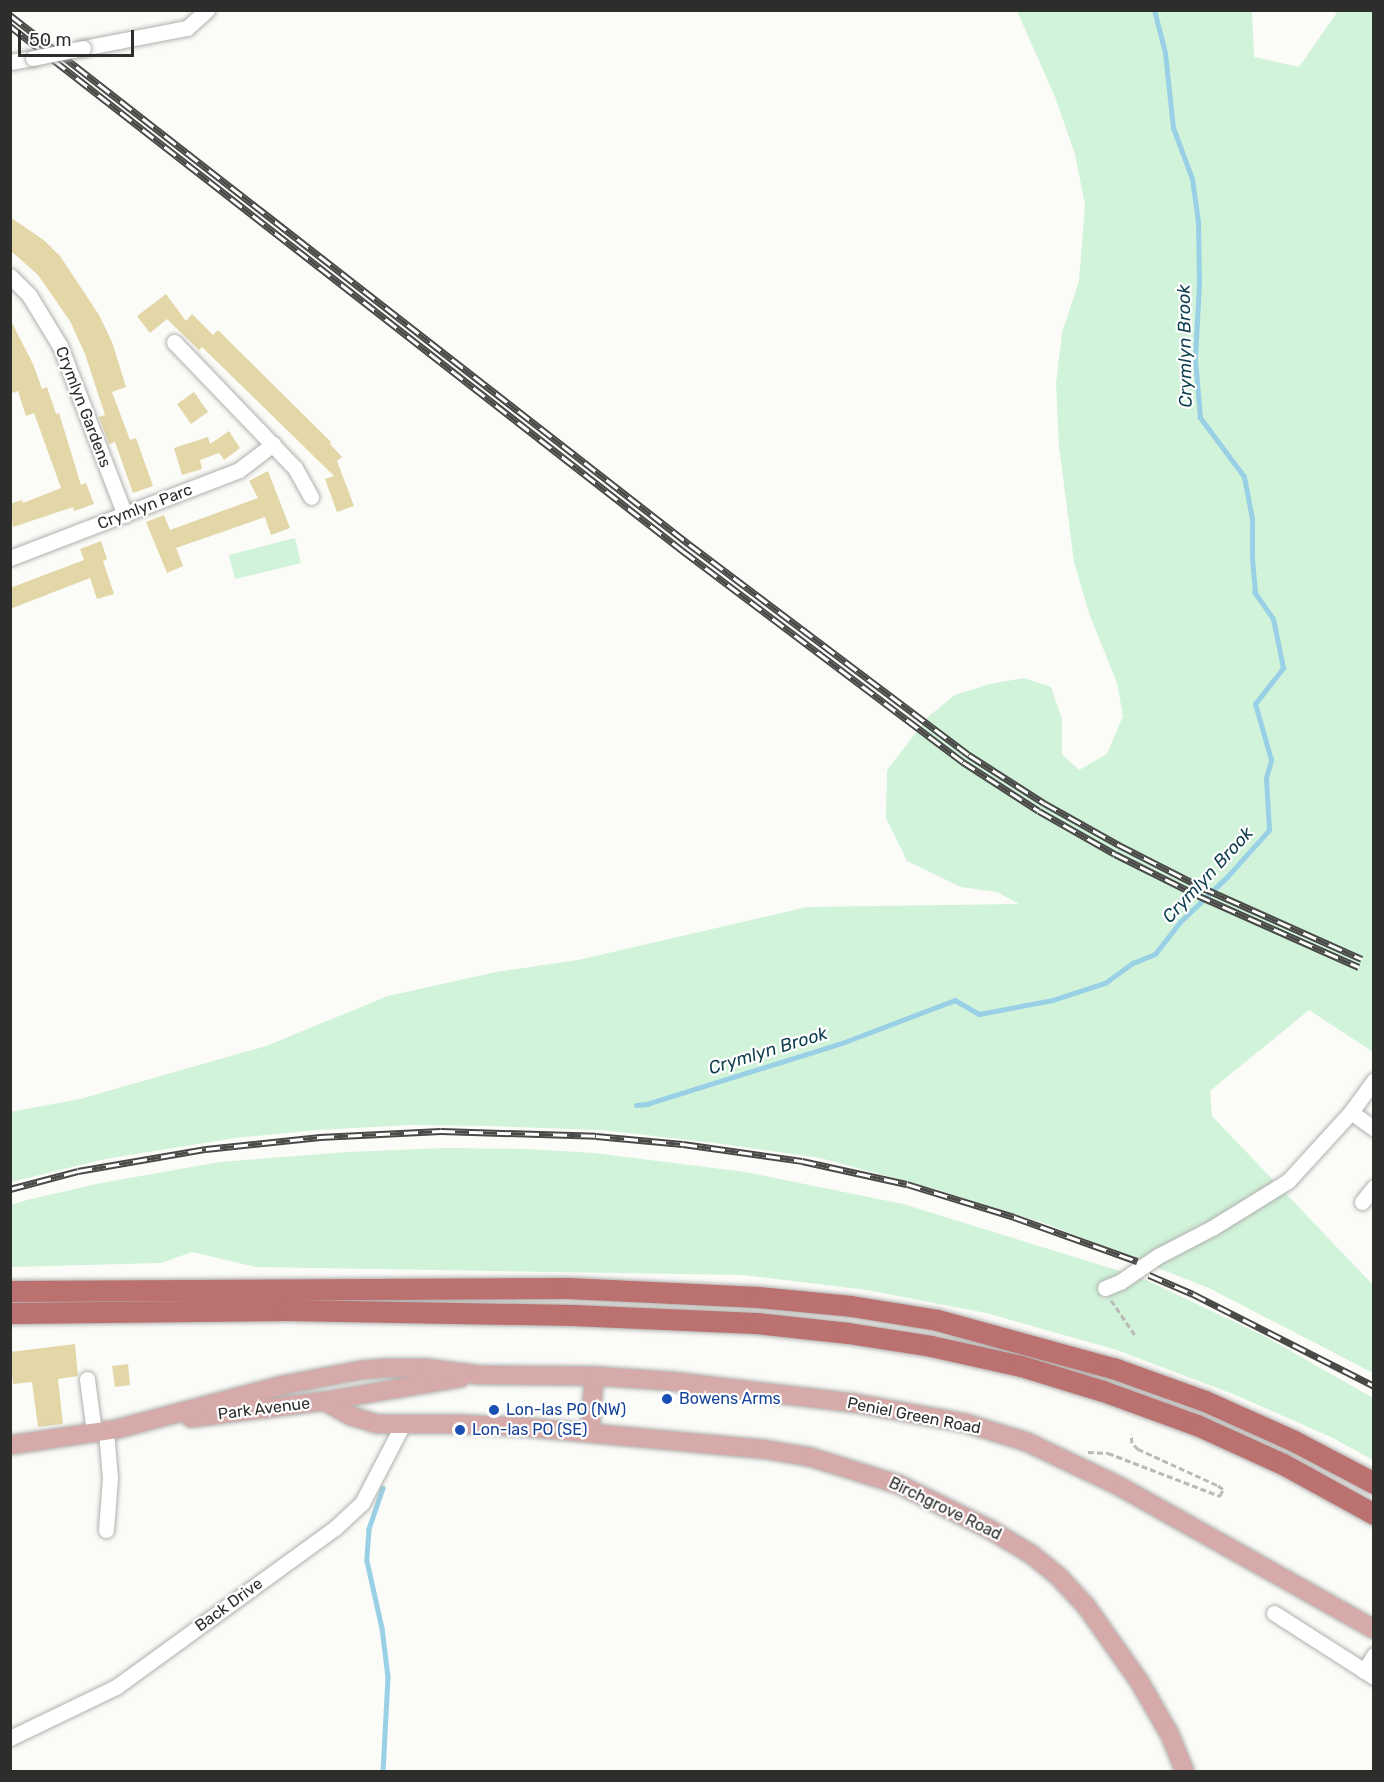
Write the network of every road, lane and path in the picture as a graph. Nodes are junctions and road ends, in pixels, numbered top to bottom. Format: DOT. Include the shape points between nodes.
graph roads {
  1 [pos="207,10"];
  2 [pos="10,62"];
  3 [pos="10,276"];
  4 [pos="174,342"];
  5 [pos="273,444"];
  6 [pos="311,497"];
  7 [pos="125,515"];
  8 [pos="10,558"];
  9 [pos="1374,1080"];
  10 [pos="1351,1112"];
  11 [pos="1374,1129"];
  12 [pos="1374,1187"];
  13 [pos="1362,1202"];
  14 [pos="1105,1288"];
  15 [pos="10,1291"];
  16 [pos="10,1313"];
  17 [pos="1135,1335"];
  18 [pos="480,1375"];
  19 [pos="331,1376"];
  20 [pos="594,1376"];
  21 [pos="87,1379"];
  22 [pos="369,1395"];
  23 [pos="324,1401"];
  24 [pos="158,1420"];
  25 [pos="404,1424"];
  26 [pos="100,1432"];
  27 [pos="590,1433"];
  28 [pos="10,1445"];
  29 [pos="1374,1483"];
  30 [pos="1374,1514"];
  31 [pos="106,1530"];
  32 [pos="1274,1613"];
  33 [pos="1374,1629"];
  34 [pos="1374,1655"];
  35 [pos="1369,1674"];
  36 [pos="10,1738"];
  37 [pos="1185,1772"];
  1 -- 2 [label="street, bridge" via="187,28"];
  3 -- 7 [label="street, Crymlyn Gardens" via="30,295 60,346"];
  4 -- 5 [label="street"];
  5 -- 6 [label="street" via="295,468"];
  5 -- 7 [label="street, Crymlyn Parc" via="239,470"];
  7 -- 8 [label="street, Crymlyn Parc"];
  9 -- 10 [label="street"];
  10 -- 11 [label="street"];
  10 -- 14 [label="street" via="1288,1181"];
  12 -- 13 [label="street"];
  14 -- 17 [label="path"];
  15 -- 29 [label="highway" via="567,1288 758,1297 851,1306 937,1320 1113,1368 1205,1401"];
  16 -- 30 [label="highway" via="288,1310 561,1315 744,1323 848,1333 1021,1366 1103,1391 1197,1425 1261,1454"];
  18 -- 19 [label="main road, Peniel Green Road" via="386,1368"];
  18 -- 20 [label="main road, Peniel Green Road"];
  18 -- 22 [label="main road, Peniel Green Road"];
  19 -- 22 [label="main road" via="349,1381"];
  19 -- 24 [label="main road, Park Avenue" via="228,1399"];
  20 -- 27 [label="main road"];
  20 -- 33 [label="main road, Peniel Green Road" via="854,1403 965,1423 1027,1442 1119,1486"];
  21 -- 26 [label="street"];
  22 -- 23 [label="main road, Park Avenue"];
  22 -- 25 [label="main road" via="387,1417"];
  23 -- 24 [label="main road, Park Avenue"];
  23 -- 25 [label="main road, Birchgrove Road" via="362,1420"];
  24 -- 26 [label="main road, Park Avenue"];
  25 -- 27 [label="main road, Birchgrove Road"];
  25 -- 36 [label="street, Back Drive" via="362,1503 335,1528 116,1687"];
  26 -- 28 [label="main road, Park Avenue"];
  26 -- 31 [label="street" via="110,1478"];
  27 -- 37 [label="main road, Birchgrove Road" via="670,1438 810,1457 900,1485 991,1530 1031,1554 1086,1606 1139,1681 1170,1735"];
  32 -- 35 [label="street"];
  34 -- 35 [label="street"];
}
